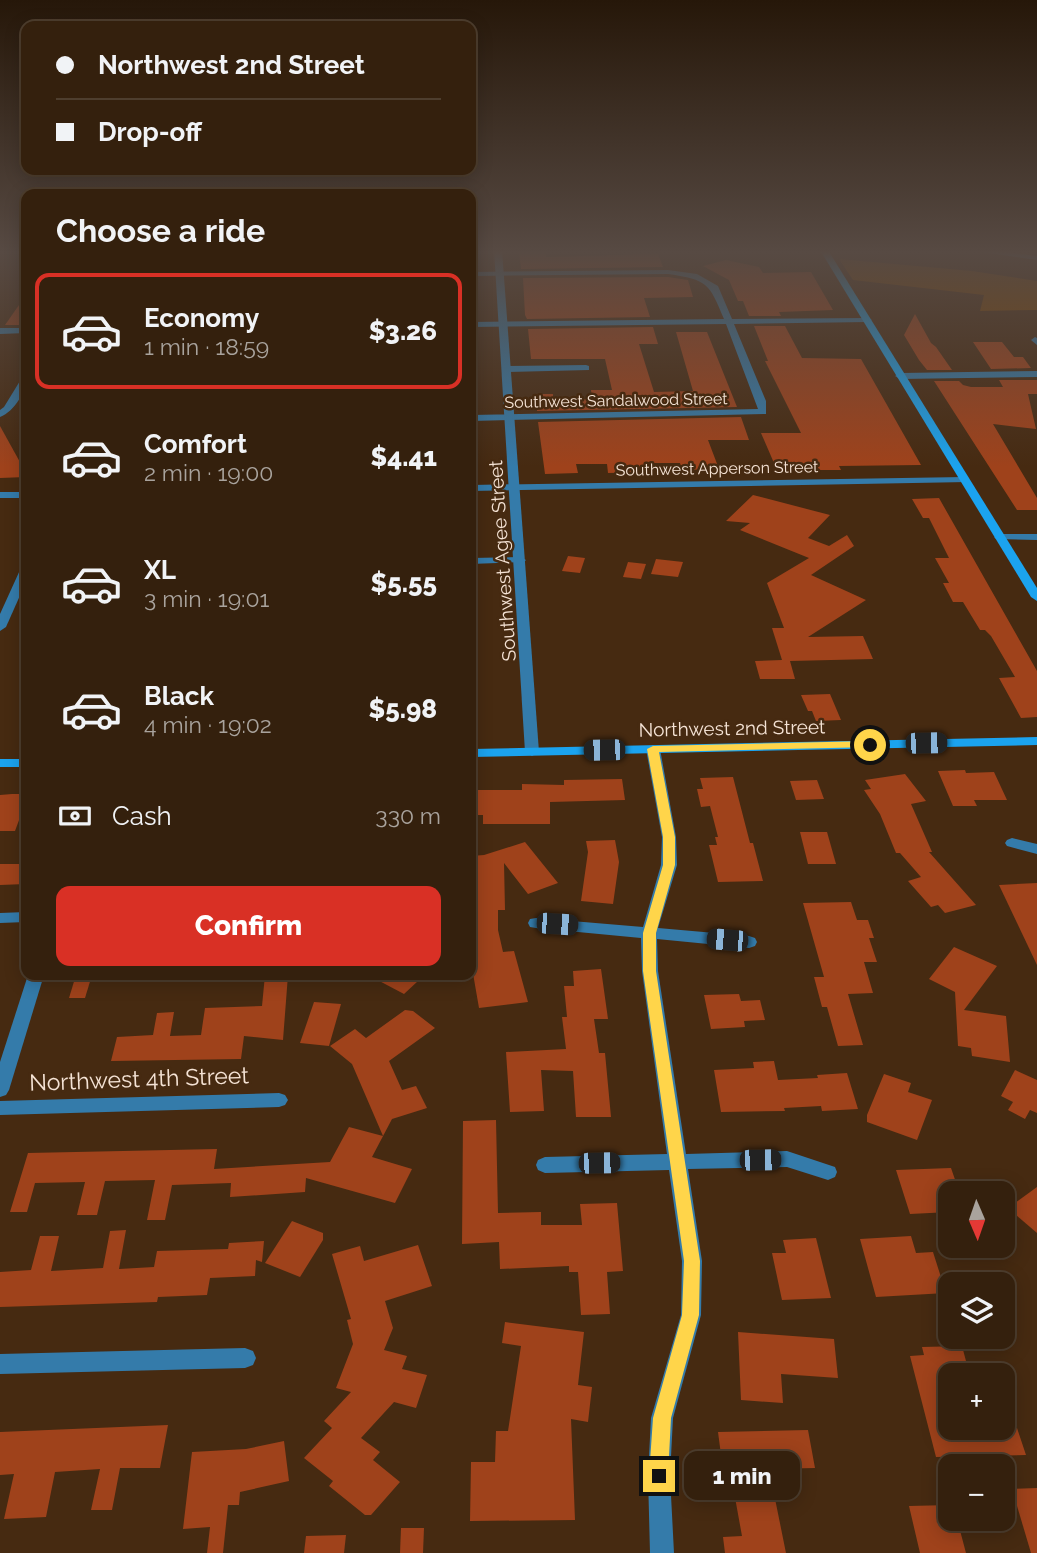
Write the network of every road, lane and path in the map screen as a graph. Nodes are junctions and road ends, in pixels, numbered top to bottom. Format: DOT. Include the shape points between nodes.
graph roads {
  1 [pos="693,322"];
  2 [pos="729,322"];
  3 [pos="869,322"];
  4 [pos="476,325"];
  5 [pos="503,325"];
  6 [pos="0,331"];
  7 [pos="21,331"];
  8 [pos="586,368"];
  9 [pos="506,369"];
  10 [pos="1037,374"];
  11 [pos="900,376"];
  12 [pos="21,387"];
  13 [pos="0,414"];
  14 [pos="510,417"];
  15 [pos="476,418"];
  16 [pos="964,480"];
  17 [pos="514,487"];
  18 [pos="476,488"];
  19 [pos="0,495"];
  20 [pos="21,495"];
  21 [pos="1000,537"];
  22 [pos="1037,537"];
  23 [pos="520,560"];
  24 [pos="476,561"];
  25 [pos="21,581"];
  26 [pos="1037,597"];
  27 [pos="0,627"];
  28 [pos="1037,741"];
  29 [pos="653,749"];
  30 [pos="532,751"];
  31 [pos="476,753"];
  32 [pos="0,763"];
  33 [pos="21,763"];
  34 [pos="1012,844"];
  35 [pos="1037,849"];
  36 [pos="21,917"];
  37 [pos="0,918"];
  38 [pos="536,923"];
  39 [pos="649,933"];
  40 [pos="749,942"];
  41 [pos="34,980"];
  42 [pos="0,1090"];
  43 [pos="279,1100"];
  44 [pos="0,1108"];
  45 [pos="679,1161"];
  46 [pos="545,1165"];
  47 [pos="828,1172"];
  48 [pos="245,1358"];
  49 [pos="0,1364"];
  50 [pos="662,1553"];
  1 -- 5 [label="street"];
  2 -- 14 [label="street, Southwest Sandalwood Street" via="763,412"];
  3 -- 11 [label="main road"];
  4 -- 5 [label="street"];
  5 -- 9 [label="street, Southwest Agee Street"];
  6 -- 7 [label="street"];
  8 -- 9 [label="street"];
  9 -- 14 [label="street, Southwest Agee Street"];
  10 -- 11 [label="street"];
  11 -- 16 [label="main road"];
  12 -- 13 [label="street"];
  14 -- 15 [label="street, Southwest Sandalwood Street"];
  14 -- 17 [label="street, Southwest Agee Street"];
  16 -- 17 [label="street, Southwest Apperson Street"];
  16 -- 21 [label="main road"];
  17 -- 18 [label="street, Southwest Apperson Street"];
  17 -- 23 [label="street, Southwest Agee Street"];
  19 -- 20 [label="street"];
  21 -- 22 [label="street"];
  21 -- 26 [label="main road"];
  23 -- 24 [label="street"];
  23 -- 30 [label="street, Southwest Agee Street"];
  25 -- 27 [label="street"];
  28 -- 29 [label="main road, Northwest 2nd Street"];
  29 -- 30 [label="main road, Northwest 2nd Street"];
  29 -- 39 [label="street" via="669,837 669,865"];
  30 -- 31 [label="main road, Northwest 2nd Street"];
  32 -- 33 [label="main road"];
  34 -- 35 [label="street"];
  36 -- 37 [label="street"];
  38 -- 39 [label="street"];
  39 -- 40 [label="street"];
  39 -- 45 [label="street" via="650,971"];
  41 -- 42 [label="street"];
  43 -- 44 [label="street, Northwest 4th Street"];
  45 -- 46 [label="street"];
  45 -- 47 [label="street" via="787,1159"];
  45 -- 50 [label="street" via="692,1261 691,1315 662,1418"];
  48 -- 49 [label="street"];
}
